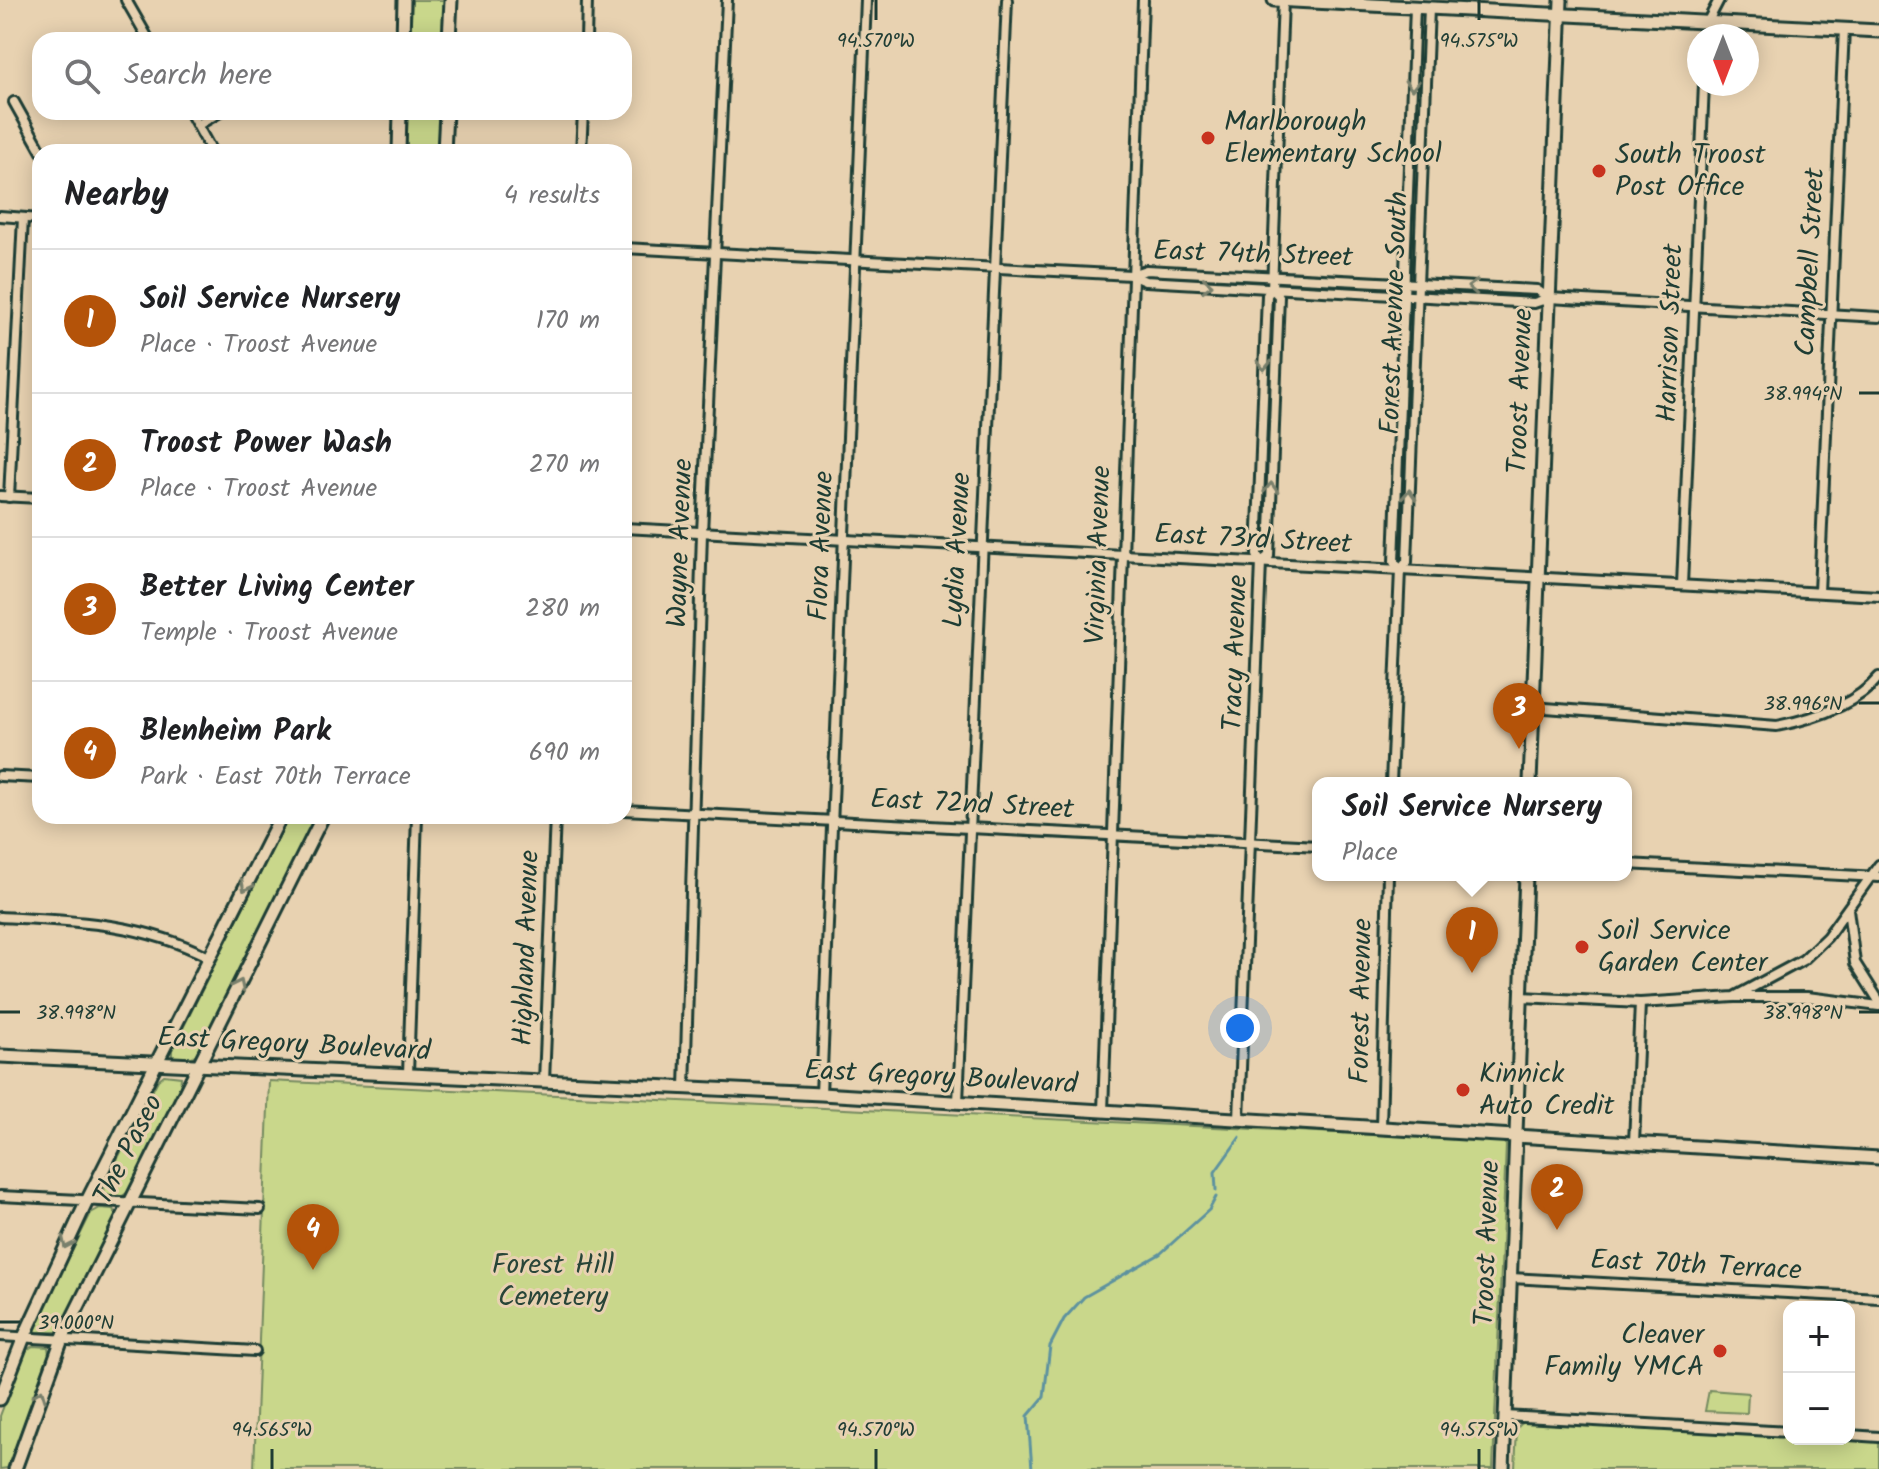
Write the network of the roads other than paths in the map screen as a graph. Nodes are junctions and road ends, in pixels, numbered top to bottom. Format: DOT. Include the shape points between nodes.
graph roads {
  1 [pos="126,0"];
  2 [pos="404,0"];
  3 [pos="451,0"];
  4 [pos="587,0"];
  5 [pos="727,0"];
  6 [pos="866,0"];
  7 [pos="1007,0"];
  8 [pos="1143,0"];
  9 [pos="1274,0"];
  10 [pos="1283,0"];
  11 [pos="1561,0"];
  12 [pos="1719,0"];
  13 [pos="1415,7"];
  14 [pos="1429,8"];
  15 [pos="1560,15"];
  16 [pos="1707,23"];
  17 [pos="1844,29"];
  18 [pos="1879,31"];
  19 [pos="144,32"];
  20 [pos="403,32"];
  21 [pos="449,32"];
  22 [pos="586,32"];
  23 [pos="1704,96"];
  24 [pos="14,102"];
  25 [pos="195,120"];
  26 [pos="206,120"];
  27 [pos="400,120"];
  28 [pos="446,120"];
  29 [pos="583,120"];
  30 [pos="198,125"];
  31 [pos="38,144"];
  32 [pos="208,144"];
  33 [pos="399,144"];
  34 [pos="444,144"];
  35 [pos="581,144"];
  36 [pos="0,216"];
  37 [pos="23,218"];
  38 [pos="32,219"];
  39 [pos="632,248"];
  40 [pos="715,252"];
  41 [pos="855,260"];
  42 [pos="994,268"];
  43 [pos="1131,275"];
  44 [pos="1272,277"];
  45 [pos="1404,283"];
  46 [pos="1419,284"];
  47 [pos="1272,289"];
  48 [pos="1404,295"];
  49 [pos="1418,296"];
  50 [pos="1549,298"];
  51 [pos="1695,305"];
  52 [pos="1831,314"];
  53 [pos="1879,317"];
  54 [pos="4,496"];
  55 [pos="32,498"];
  56 [pos="632,529"];
  57 [pos="702,533"];
  58 [pos="844,540"];
  59 [pos="980,547"];
  60 [pos="1121,555"];
  61 [pos="1261,562"];
  62 [pos="1400,570"];
  63 [pos="1538,576"];
  64 [pos="1682,585"];
  65 [pos="1819,592"];
  66 [pos="1879,596"];
  67 [pos="1879,677"];
  68 [pos="1533,707"];
  69 [pos="0,776"];
  70 [pos="1391,777"];
  71 [pos="1530,777"];
  72 [pos="32,778"];
  73 [pos="632,810"];
  74 [pos="694,814"];
  75 [pos="833,820"];
  76 [pos="277,824"];
  77 [pos="319,824"];
  78 [pos="417,824"];
  79 [pos="555,824"];
  80 [pos="969,827"];
  81 [pos="1111,834"];
  82 [pos="1250,842"];
  83 [pos="1312,846"];
  84 [pos="1632,864"];
  85 [pos="1879,865"];
  86 [pos="1875,876"];
  87 [pos="1388,881"];
  88 [pos="1526,881"];
  89 [pos="1848,908"];
  90 [pos="0,917"];
  91 [pos="209,957"];
  92 [pos="1522,997"];
  93 [pos="1734,997"];
  94 [pos="1640,1003"];
  95 [pos="1879,1004"];
  96 [pos="0,1056"];
  97 [pos="156,1063"];
  98 [pos="199,1065"];
  99 [pos="408,1074"];
  100 [pos="544,1081"];
  101 [pos="685,1088"];
  102 [pos="821,1094"];
  103 [pos="958,1102"];
  104 [pos="1103,1111"];
  105 [pos="1239,1119"];
  106 [pos="1381,1127"];
  107 [pos="1516,1135"];
  108 [pos="1634,1143"];
  109 [pos="1879,1158"];
  110 [pos="0,1196"];
  111 [pos="87,1201"];
  112 [pos="129,1203"];
  113 [pos="260,1209"];
  114 [pos="1511,1278"];
  115 [pos="1879,1298"];
  116 [pos="0,1336"];
  117 [pos="24,1337"];
  118 [pos="62,1339"];
  119 [pos="255,1351"];
  120 [pos="0,1399"];
  121 [pos="1505,1416"];
  122 [pos="1783,1432"];
  123 [pos="1855,1435"];
  124 [pos="1879,1437"];
  125 [pos="15,1469"];
  126 [pos="1503,1469"];
  1 -- 19 [label="street"];
  2 -- 20 [label="main road"];
  3 -- 21 [label="main road"];
  4 -- 22 [label="street"];
  5 -- 40 [label="street, Wayne Avenue"];
  6 -- 41 [label="street, Flora Avenue"];
  7 -- 42 [label="street, Lydia Avenue"];
  8 -- 43 [label="street, Virginia Avenue"];
  9 -- 10 [label="main road"];
  10 -- 13 [label="main road"];
  10 -- 44 [label="street, Tracy Avenue"];
  11 -- 15 [label="main road, Troost Avenue"];
  12 -- 16 [label="street"];
  13 -- 14 [label="main road"];
  13 -- 45 [label="street, one-way"];
  14 -- 15 [label="main road"];
  14 -- 46 [label="street, Forest Avenue South"];
  15 -- 16 [label="main road"];
  15 -- 50 [label="main road, Troost Avenue"];
  16 -- 17 [label="main road"];
  17 -- 18 [label="main road"];
  17 -- 52 [label="street, Campbell Street"];
  23 -- 51 [label="street, Harrison Street"];
  24 -- 31 [label="street"];
  25 -- 30 [label="street"];
  26 -- 30 [label="street"];
  27 -- 33 [label="main road"];
  28 -- 34 [label="main road"];
  29 -- 35 [label="street"];
  30 -- 32 [label="street"];
  36 -- 37 [label="street"];
  37 -- 38 [label="street"];
  37 -- 54 [label="street"];
  39 -- 40 [label="street, East 74th Street"];
  40 -- 41 [label="street, East 74th Street"];
  40 -- 57 [label="street, Wayne Avenue"];
  41 -- 42 [label="street, East 74th Street"];
  41 -- 58 [label="street, Flora Avenue"];
  42 -- 43 [label="street, East 74th Street"];
  42 -- 59 [label="street, Lydia Avenue"];
  43 -- 44 [label="street, East 74th Street" via="1146,270"];
  43 -- 47 [label="street, one-way" via="1145,281"];
  43 -- 60 [label="street, Virginia Avenue"];
  44 -- 45 [label="street, East 74th Street"];
  44 -- 47 [label="street, Tracy Avenue"];
  45 -- 46 [label="street, East 74th Street"];
  45 -- 48 [label="street"];
  46 -- 49 [label="street, Forest Avenue South"];
  50 -- 46 [label="street, East 74th Street, one-way" via="1537,290"];
  47 -- 48 [label="street"];
  47 -- 61 [label="street, Tracy Avenue" via="1267,295 1257,555"];
  48 -- 49 [label="street"];
  48 -- 62 [label="street" via="1394,562"];
  49 -- 50 [label="street" via="1534,303"];
  62 -- 49 [label="street, Forest Avenue South, one-way" via="1407,562"];
  50 -- 51 [label="street, East 74th Street"];
  50 -- 63 [label="main road, Troost Avenue"];
  51 -- 52 [label="street, East 74th Street"];
  51 -- 64 [label="street, Harrison Street"];
  52 -- 53 [label="street, East 74th Street"];
  52 -- 65 [label="street, Campbell Street"];
  54 -- 55 [label="street"];
  56 -- 57 [label="street, East 73rd Street"];
  57 -- 58 [label="street, East 73rd Street"];
  57 -- 74 [label="street, Wayne Avenue"];
  58 -- 59 [label="street, East 73rd Street"];
  58 -- 75 [label="street, Flora Avenue"];
  59 -- 60 [label="street, East 73rd Street"];
  59 -- 80 [label="street, Lydia Avenue"];
  60 -- 61 [label="street, East 73rd Street"];
  60 -- 81 [label="street, Virginia Avenue"];
  61 -- 62 [label="street, East 73rd Street"];
  61 -- 82 [label="street, Tracy Avenue"];
  62 -- 63 [label="street, East 73rd Street"];
  62 -- 70 [label="street"];
  63 -- 64 [label="street, East 73rd Street"];
  63 -- 68 [label="main road, Troost Avenue"];
  64 -- 65 [label="street, East 73rd Street"];
  65 -- 66 [label="street, East 73rd Street"];
  67 -- 68 [label="street" via="1846,703 1777,726"];
  68 -- 71 [label="main road, Troost Avenue"];
  69 -- 72 [label="street"];
  73 -- 74 [label="street, East 72nd Street"];
  74 -- 75 [label="street, East 72nd Street"];
  74 -- 101 [label="street, Wayne Avenue"];
  75 -- 80 [label="street, East 72nd Street"];
  75 -- 102 [label="street, Flora Avenue"];
  76 -- 91 [label="main road, The Paseo, one-way"];
  98 -- 77 [label="main road, The Paseo, one-way"];
  78 -- 99 [label="street"];
  79 -- 100 [label="street, Highland Avenue"];
  80 -- 81 [label="street, East 72nd Street"];
  80 -- 103 [label="street, Lydia Avenue"];
  81 -- 82 [label="street, East 72nd Street"];
  81 -- 104 [label="street, Virginia Avenue"];
  82 -- 83 [label="street, East 72nd Street"];
  82 -- 105 [label="street, Tracy Avenue"];
  84 -- 86 [label="street"];
  85 -- 86 [label="street"];
  86 -- 89 [label="street"];
  87 -- 106 [label="street, Forest Avenue"];
  88 -- 92 [label="main road, Troost Avenue"];
  89 -- 93 [label="street" via="1803,960"];
  89 -- 95 [label="street" via="1855,963"];
  90 -- 91 [label="street" via="124,926"];
  91 -- 97 [label="main road, The Paseo"];
  92 -- 94 [label="street"];
  92 -- 107 [label="main road, Troost Avenue"];
  93 -- 94 [label="street"];
  93 -- 95 [label="street"];
  94 -- 108 [label="street"];
  96 -- 97 [label="main road, East Gregory Boulevard"];
  97 -- 98 [label="main road, East Gregory Boulevard"];
  97 -- 111 [label="main road, The Paseo"];
  98 -- 99 [label="main road, East Gregory Boulevard"];
  98 -- 112 [label="main road, The Paseo"];
  99 -- 100 [label="main road, East Gregory Boulevard"];
  100 -- 101 [label="main road, East Gregory Boulevard"];
  101 -- 102 [label="main road, East Gregory Boulevard"];
  102 -- 103 [label="main road, East Gregory Boulevard"];
  103 -- 104 [label="main road, East Gregory Boulevard"];
  104 -- 105 [label="main road, East Gregory Boulevard"];
  105 -- 106 [label="main road, East Gregory Boulevard"];
  106 -- 107 [label="main road, East Gregory Boulevard"];
  107 -- 108 [label="main road, East Gregory Boulevard"];
  107 -- 114 [label="main road, Troost Avenue"];
  108 -- 109 [label="main road, East Gregory Boulevard"];
  110 -- 111 [label="street"];
  111 -- 112 [label="street"];
  111 -- 117 [label="main road, The Paseo, one-way"];
  112 -- 113 [label="street"];
  112 -- 118 [label="main road, The Paseo"];
  114 -- 115 [label="street, East 70th Terrace"];
  114 -- 121 [label="main road, Troost Avenue"];
  116 -- 117 [label="street"];
  117 -- 118 [label="street"];
  117 -- 120 [label="main road, The Paseo"];
  118 -- 119 [label="street"];
  125 -- 118 [label="main road, The Paseo, one-way"];
  121 -- 122 [label="street"];
  121 -- 126 [label="main road, Troost Avenue"];
  123 -- 124 [label="street"];
}
